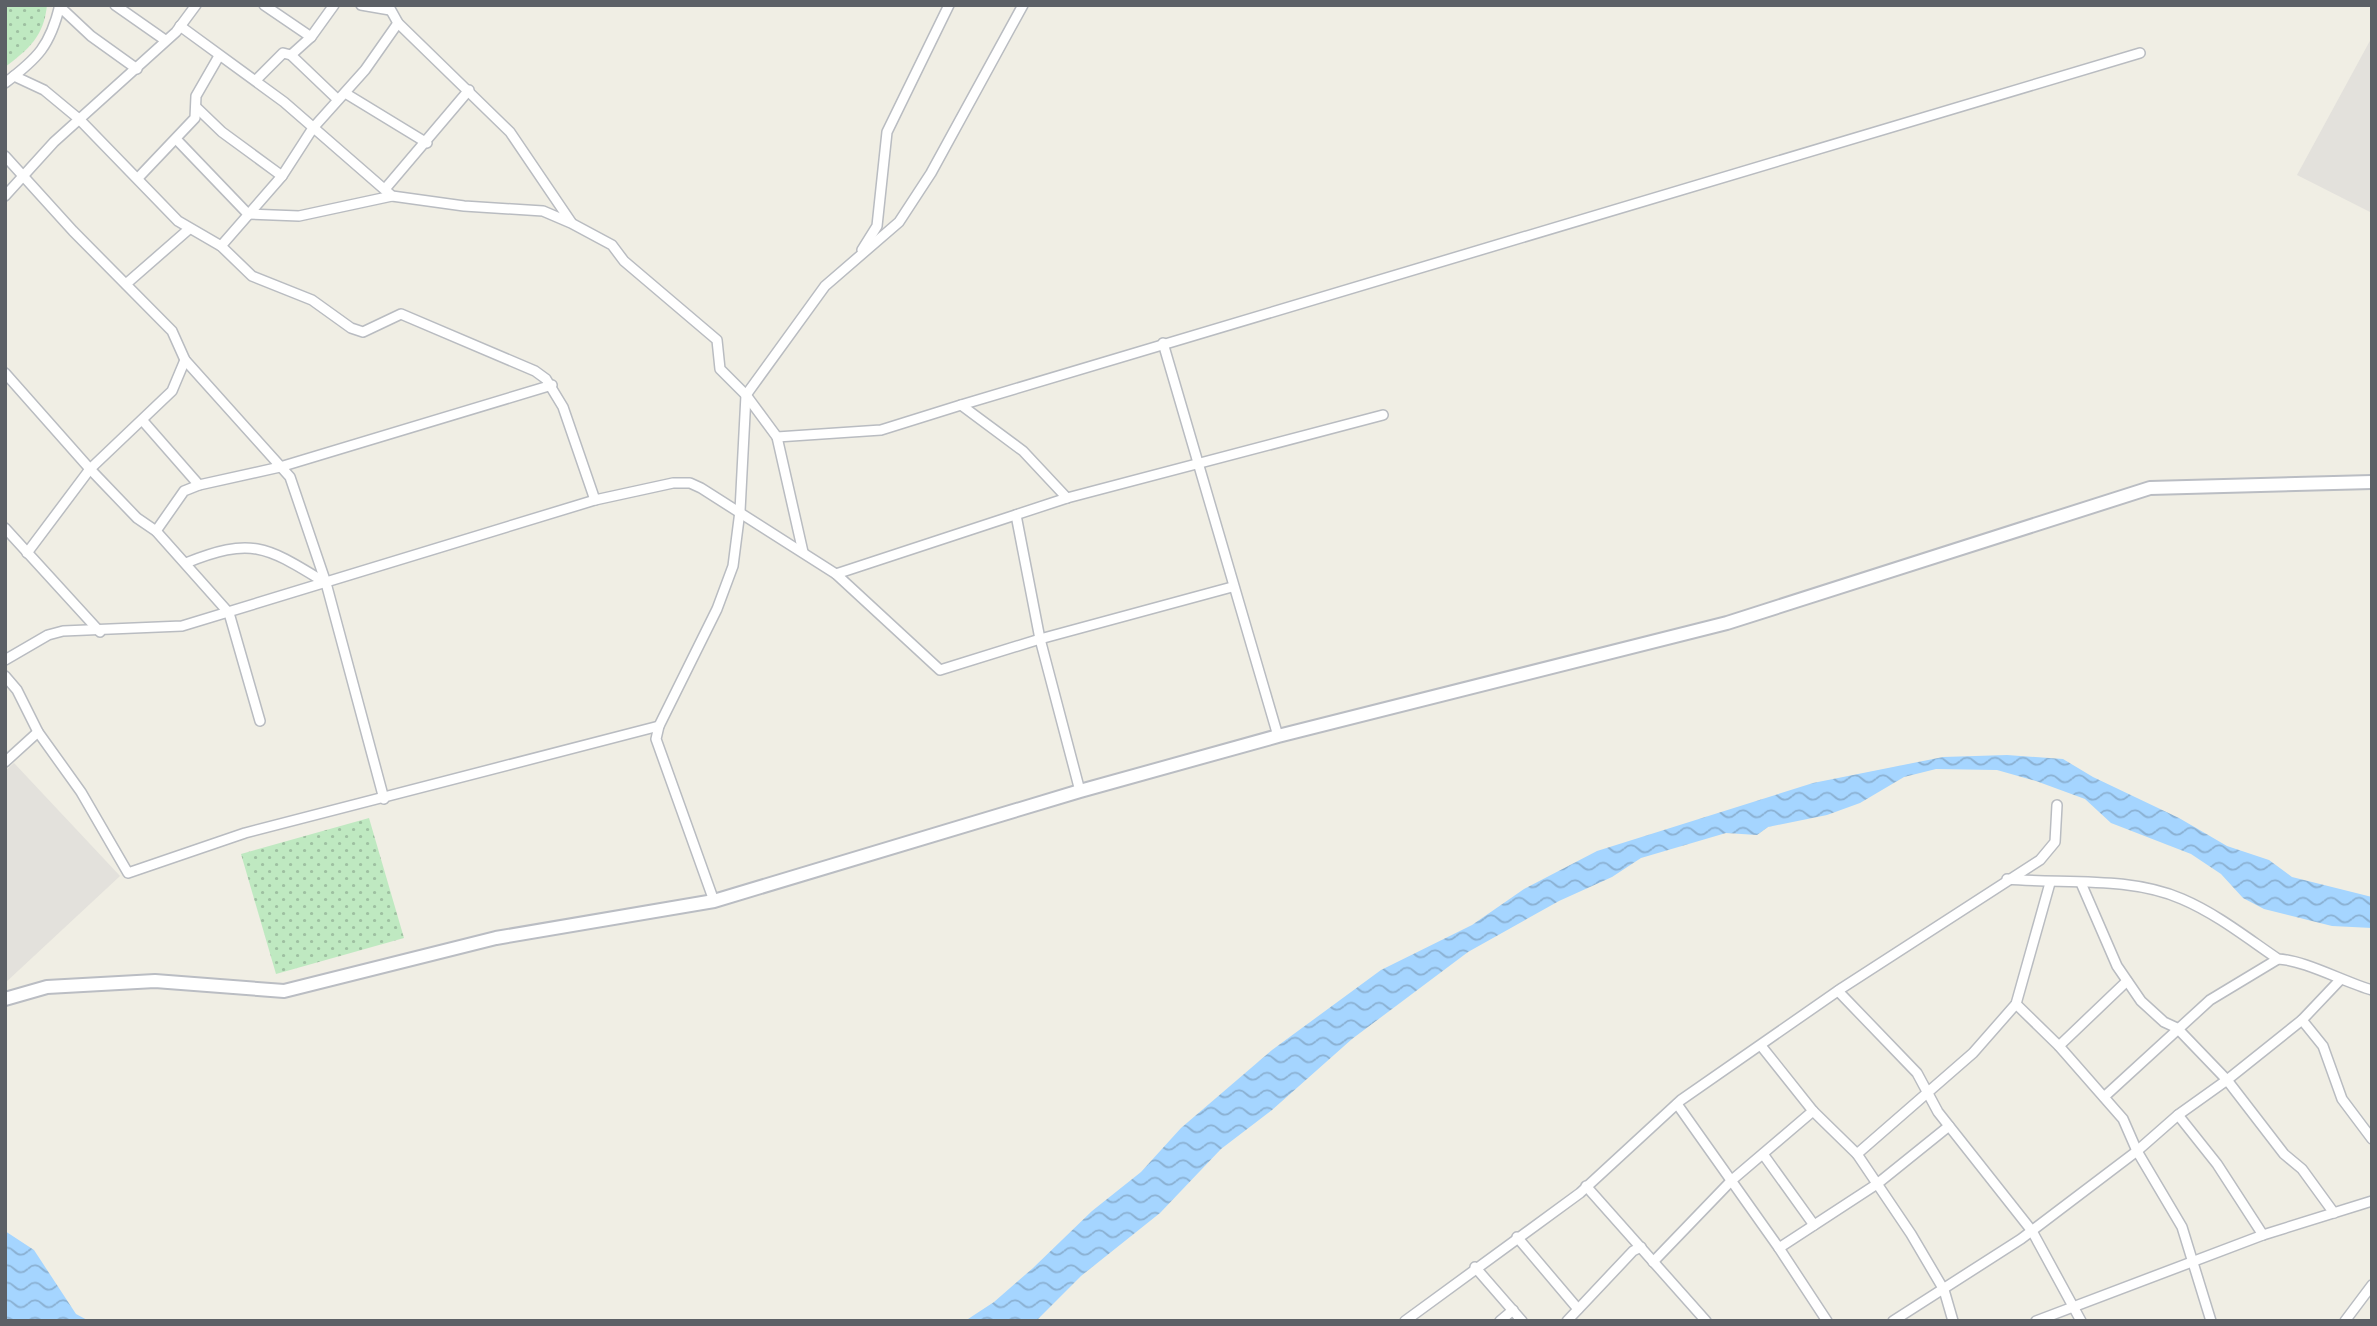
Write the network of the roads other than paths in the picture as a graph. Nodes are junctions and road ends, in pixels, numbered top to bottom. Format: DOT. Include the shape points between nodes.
graph roads {
  1 [pos="115,5"];
  2 [pos="264,5"];
  3 [pos="334,5"];
  4 [pos="361,5"];
  5 [pos="949,5"];
  6 [pos="1023,5"];
  7 [pos="60,6"];
  8 [pos="195,6"];
  9 [pos="389,7"];
  10 [pos="398,23"];
  11 [pos="180,26"];
  12 [pos="311,37"];
  13 [pos="165,40"];
  14 [pos="2140,53"];
  15 [pos="291,55"];
  16 [pos="219,56"];
  17 [pos="137,69"];
  18 [pos="15,76"];
  19 [pos="256,80"];
  20 [pos="5,83"];
  21 [pos="469,90"];
  22 [pos="341,96"];
  23 [pos="196,107"];
  24 [pos="79,119"];
  25 [pos="313,128"];
  26 [pos="177,139"];
  27 [pos="427,143"];
  28 [pos="5,156"];
  29 [pos="23,176"];
  30 [pos="282,176"];
  31 [pos="138,178"];
  32 [pos="388,193"];
  33 [pos="5,196"];
  34 [pos="248,214"];
  35 [pos="572,223"];
  36 [pos="189,229"];
  37 [pos="221,246"];
  38 [pos="855,260"];
  39 [pos="126,284"];
  40 [pos="1163,343"];
  41 [pos="186,360"];
  42 [pos="5,373"];
  43 [pos="552,385"];
  44 [pos="746,395"];
  45 [pos="961,405"];
  46 [pos="1382,415"];
  47 [pos="143,421"];
  48 [pos="777,437"];
  49 [pos="1198,461"];
  50 [pos="280,467"];
  51 [pos="90,469"];
  52 [pos="2372,482"];
  53 [pos="199,485"];
  54 [pos="1068,498"];
  55 [pos="594,500"];
  56 [pos="740,511"];
  57 [pos="1016,515"];
  58 [pos="5,528"];
  59 [pos="156,531"];
  60 [pos="27,552"];
  61 [pos="803,552"];
  62 [pos="186,563"];
  63 [pos="836,575"];
  64 [pos="326,583"];
  65 [pos="1232,587"];
  66 [pos="229,614"];
  67 [pos="100,632"];
  68 [pos="1040,639"];
  69 [pos="5,660"];
  70 [pos="5,676"];
  71 [pos="260,721"];
  72 [pos="659,726"];
  73 [pos="38,732"];
  74 [pos="1278,736"];
  75 [pos="5,762"];
  76 [pos="1080,791"];
  77 [pos="384,799"];
  78 [pos="2057,805"];
  79 [pos="2007,879"];
  80 [pos="2050,883"];
  81 [pos="2081,883"];
  82 [pos="714,901"];
  83 [pos="2278,959"];
  84 [pos="2127,981"];
  85 [pos="2339,981"];
  86 [pos="2372,990"];
  87 [pos="1838,991"];
  88 [pos="5,999"];
  89 [pos="2016,1004"];
  90 [pos="2302,1020"];
  91 [pos="2178,1028"];
  92 [pos="1762,1046"];
  93 [pos="2059,1046"];
  94 [pos="2227,1080"];
  95 [pos="1927,1092"];
  96 [pos="2104,1097"];
  97 [pos="1676,1104"];
  98 [pos="1813,1111"];
  99 [pos="2178,1115"];
  100 [pos="1948,1126"];
  101 [pos="2372,1139"];
  102 [pos="2137,1151"];
  103 [pos="1763,1154"];
  104 [pos="1857,1154"];
  105 [pos="1732,1180"];
  106 [pos="1877,1184"];
  107 [pos="1586,1186"];
  108 [pos="2372,1201"];
  109 [pos="2334,1213"];
  110 [pos="1814,1225"];
  111 [pos="2032,1231"];
  112 [pos="2263,1235"];
  113 [pos="1517,1237"];
  114 [pos="1641,1247"];
  115 [pos="1779,1248"];
  116 [pos="1653,1262"];
  117 [pos="2193,1262"];
  118 [pos="1475,1267"];
  119 [pos="2372,1285"];
  120 [pos="1944,1290"];
  121 [pos="2075,1306"];
  122 [pos="1578,1309"];
  123 [pos="1513,1310"];
  124 [pos="1405,1321"];
  125 [pos="1500,1321"];
  126 [pos="1522,1321"];
  127 [pos="1567,1321"];
  128 [pos="1706,1321"];
  129 [pos="1827,1321"];
  130 [pos="1894,1321"];
  131 [pos="1953,1321"];
  132 [pos="2036,1321"];
  133 [pos="2081,1321"];
  134 [pos="2211,1321"];
  135 [pos="2345,1321"];
  1 -- 13 [label="street"];
  2 -- 12 [label="street"];
  3 -- 12 [label="street"];
  4 -- 9 [label="street"];
  5 -- 38 [label="street" via="887,132 877,226"];
  6 -- 38 [label="street" via="905,213"];
  7 -- 17 [label="street" via="91,36"];
  7 -- 18 [label="street" via="45,47"];
  8 -- 11 [label="street"];
  9 -- 10 [label="street"];
  10 -- 21 [label="street"];
  10 -- 22 [label="street"];
  11 -- 13 [label="street"];
  11 -- 16 [label="street"];
  12 -- 15 [label="street"];
  13 -- 17 [label="street"];
  14 -- 40 [label="street"];
  15 -- 19 [label="street" via="279,54"];
  15 -- 22 [label="street"];
  16 -- 19 [label="street"];
  16 -- 23 [label="street" via="196,96"];
  17 -- 24 [label="street"];
  18 -- 20 [label="street"];
  18 -- 24 [label="street" via="44,90"];
  19 -- 25 [label="street"];
  21 -- 27 [label="street"];
  21 -- 35 [label="street" via="510,132"];
  22 -- 25 [label="street"];
  22 -- 27 [label="street"];
  23 -- 26 [label="street" via="195,118"];
  23 -- 30 [label="street"];
  24 -- 29 [label="street"];
  24 -- 31 [label="street"];
  25 -- 30 [label="street"];
  25 -- 32 [label="street"];
  26 -- 31 [label="street"];
  26 -- 34 [label="street"];
  27 -- 32 [label="street"];
  28 -- 29 [label="street"];
  29 -- 33 [label="street"];
  29 -- 39 [label="street"];
  30 -- 34 [label="street"];
  31 -- 36 [label="street"];
  32 -- 34 [label="street" via="299,216"];
  32 -- 35 [label="street" via="464,206 544,211"];
  34 -- 37 [label="street"];
  35 -- 44 [label="street" via="612,245 624,261 717,340 720,369"];
  36 -- 37 [label="street"];
  36 -- 39 [label="street"];
  37 -- 43 [label="street" via="252,276 312,300 351,328 363,332 394,316 408,316 536,371"];
  38 -- 44 [label="street" via="825,286"];
  39 -- 41 [label="street" via="173,331"];
  40 -- 45 [label="street"];
  40 -- 49 [label="street"];
  41 -- 47 [label="street" via="172,391"];
  41 -- 50 [label="street"];
  42 -- 51 [label="street"];
  43 -- 50 [label="street"];
  43 -- 55 [label="street"];
  44 -- 48 [label="street"];
  44 -- 56 [label="street"];
  45 -- 48 [label="street" via="881,430"];
  45 -- 54 [label="street" via="1023,451"];
  46 -- 49 [label="street"];
  47 -- 51 [label="street"];
  47 -- 53 [label="street"];
  48 -- 61 [label="street"];
  49 -- 54 [label="street"];
  49 -- 65 [label="street"];
  50 -- 53 [label="street"];
  50 -- 64 [label="street" via="290,477"];
  51 -- 59 [label="street" via="137,519"];
  51 -- 60 [label="street"];
  52 -- 74 [label="street" via="2150,488 1727,623"];
  53 -- 59 [label="street" via="184,491"];
  54 -- 57 [label="street"];
  55 -- 56 [label="street" via="690,483"];
  55 -- 64 [label="street"];
  56 -- 61 [label="street"];
  56 -- 72 [label="street" via="733,566 717,609"];
  57 -- 63 [label="street"];
  57 -- 68 [label="street"];
  58 -- 60 [label="street"];
  59 -- 62 [label="street"];
  60 -- 67 [label="street"];
  61 -- 63 [label="street"];
  62 -- 64 [label="street" via="247,546 279,554"];
  62 -- 66 [label="street"];
  63 -- 68 [label="street" via="940,670"];
  64 -- 66 [label="street"];
  64 -- 77 [label="street"];
  65 -- 68 [label="street"];
  65 -- 74 [label="street"];
  66 -- 67 [label="street" via="182,626"];
  66 -- 71 [label="street"];
  67 -- 69 [label="street" via="73,630 48,635"];
  68 -- 76 [label="street"];
  70 -- 73 [label="street"];
  72 -- 77 [label="street"];
  72 -- 82 [label="street" via="656,739"];
  73 -- 75 [label="street"];
  73 -- 77 [label="street" via="81,792 128,873 245,833"];
  74 -- 76 [label="street"];
  76 -- 82 [label="street"];
  78 -- 79 [label="street" via="2055,842 2040,860"];
  79 -- 80 [label="street"];
  79 -- 87 [label="street"];
  80 -- 81 [label="street"];
  80 -- 89 [label="street"];
  81 -- 83 [label="street" via="2117,884 2180,898 2206,910"];
  81 -- 84 [label="street"];
  82 -- 88 [label="street" via="471,943 284,991 155,981 47,987"];
  83 -- 85 [label="street" via="2290,959"];
  83 -- 91 [label="street" via="2216,996"];
  84 -- 91 [label="street" via="2152,1012"];
  84 -- 93 [label="street"];
  85 -- 86 [label="street"];
  85 -- 90 [label="street"];
  87 -- 92 [label="street"];
  87 -- 95 [label="street" via="1917,1073"];
  89 -- 93 [label="street"];
  89 -- 95 [label="street" via="1972,1053"];
  90 -- 94 [label="street"];
  90 -- 101 [label="street" via="2323,1045 2342,1098"];
  91 -- 94 [label="street"];
  91 -- 96 [label="street"];
  92 -- 97 [label="street"];
  92 -- 98 [label="street"];
  93 -- 96 [label="street"];
  94 -- 99 [label="street"];
  94 -- 109 [label="street"];
  95 -- 100 [label="street"];
  95 -- 104 [label="street"];
  96 -- 102 [label="street" via="2123,1119"];
  97 -- 105 [label="street"];
  97 -- 107 [label="street"];
  98 -- 103 [label="street"];
  98 -- 104 [label="street"];
  99 -- 102 [label="street"];
  99 -- 112 [label="street" via="2217,1164"];
  100 -- 106 [label="street"];
  100 -- 111 [label="street"];
  102 -- 111 [label="street"];
  102 -- 117 [label="street" via="2169,1202"];
  103 -- 105 [label="street"];
  103 -- 110 [label="street"];
  104 -- 106 [label="street"];
  105 -- 115 [label="street"];
  105 -- 116 [label="street"];
  106 -- 110 [label="street"];
  106 -- 120 [label="street"];
  107 -- 113 [label="street"];
  107 -- 114 [label="street"];
  108 -- 109 [label="street"];
  109 -- 112 [label="street"];
  110 -- 115 [label="street"];
  111 -- 120 [label="street"];
  111 -- 121 [label="street"];
  112 -- 117 [label="street"];
  113 -- 118 [label="street"];
  113 -- 122 [label="street"];
  114 -- 116 [label="street"];
  114 -- 122 [label="street"];
  115 -- 129 [label="street"];
  116 -- 128 [label="street"];
  117 -- 121 [label="street"];
  117 -- 134 [label="street"];
  118 -- 123 [label="street"];
  118 -- 124 [label="street"];
  119 -- 135 [label="street"];
  120 -- 130 [label="street"];
  120 -- 131 [label="street"];
  121 -- 132 [label="street"];
  121 -- 133 [label="street"];
  122 -- 127 [label="street"];
  123 -- 125 [label="street"];
  123 -- 126 [label="street"];
}
